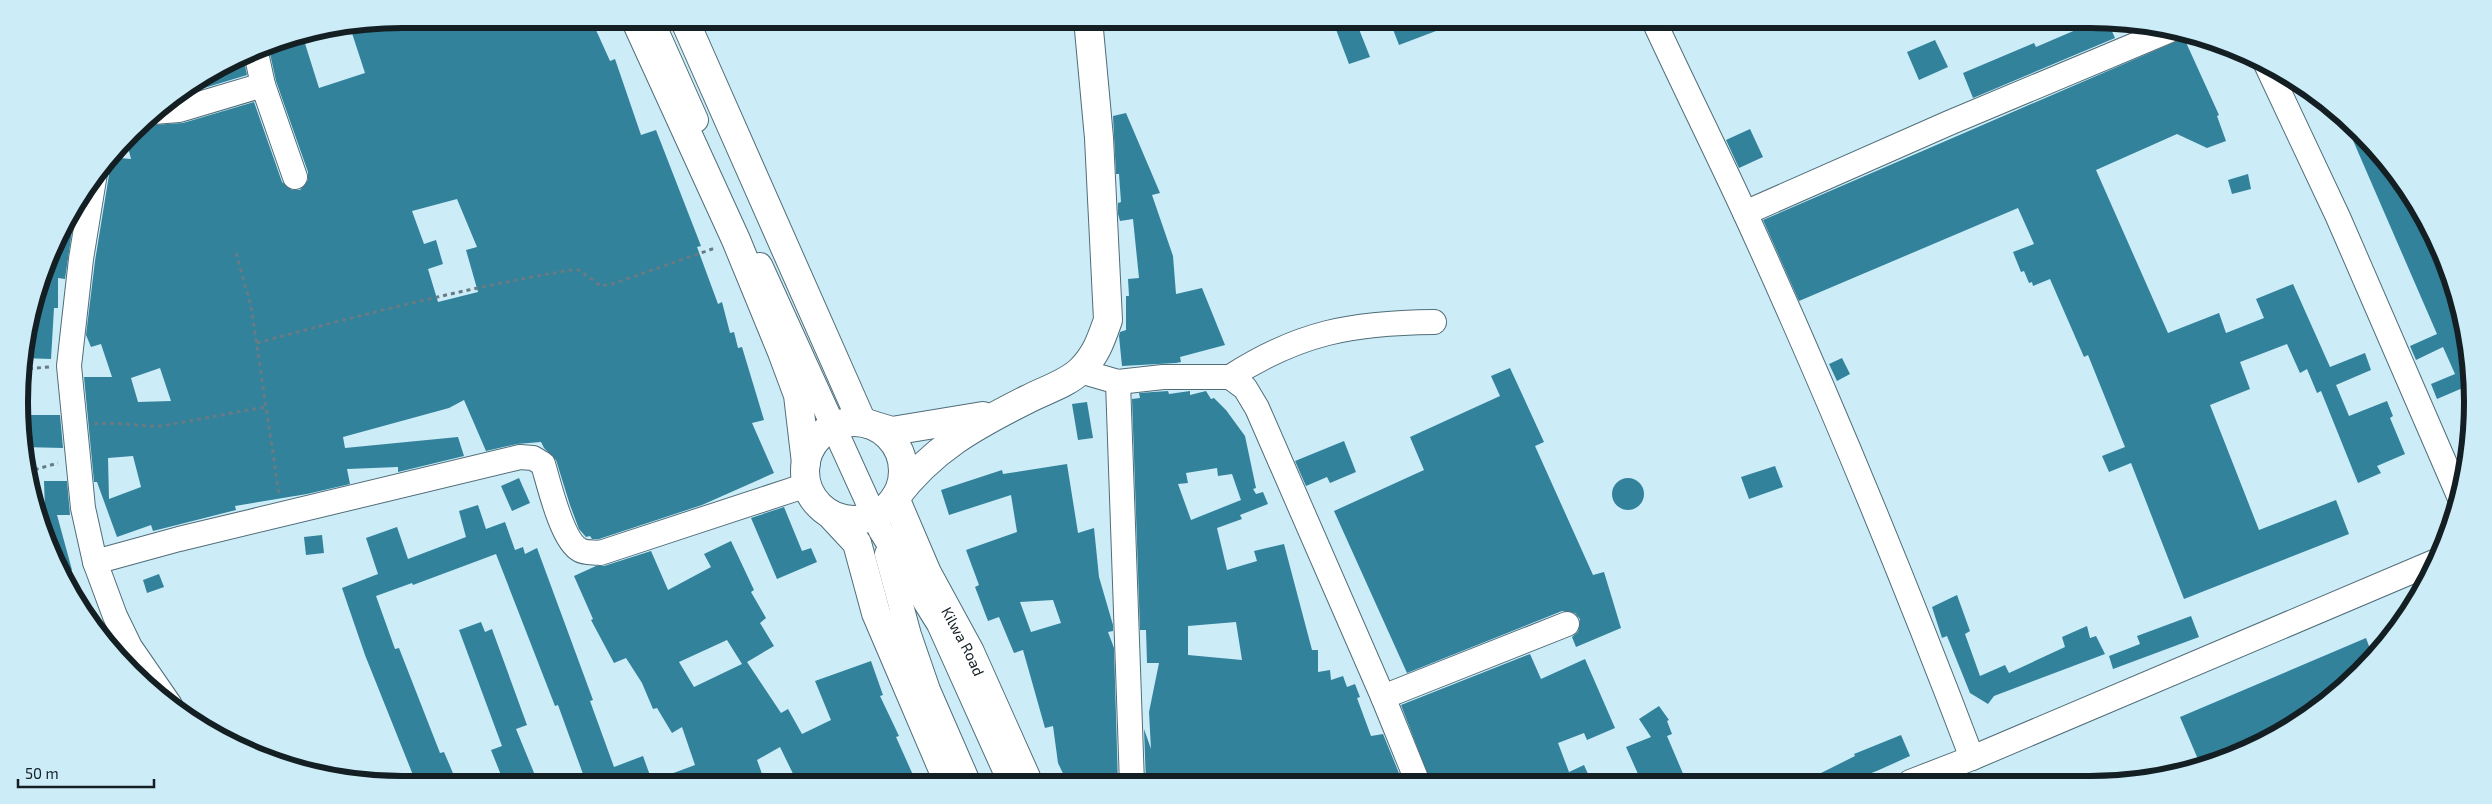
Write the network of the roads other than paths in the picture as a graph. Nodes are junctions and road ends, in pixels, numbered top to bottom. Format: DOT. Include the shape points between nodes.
graph roads {
  1 [pos="639,28"];
  2 [pos="655,28"];
  3 [pos="688,28"];
  4 [pos="1089,28"];
  5 [pos="1657,28"];
  6 [pos="2158,34"];
  7 [pos="257,57"];
  8 [pos="2271,75"];
  9 [pos="263,85"];
  10 [pos="166,111"];
  11 [pos="295,177"];
  12 [pos="93,191"];
  13 [pos="1745,213"];
  14 [pos="1434,322"];
  15 [pos="1080,371"];
  16 [pos="1230,377"];
  17 [pos="1118,382"];
  18 [pos="998,414"];
  19 [pos="862,422"];
  20 [pos="832,427"];
  21 [pos="806,463"];
  22 [pos="2454,488"];
  23 [pos="810,493"];
  24 [pos="895,498"];
  25 [pos="830,514"];
  26 [pos="877,523"];
  27 [pos="95,562"];
  28 [pos="2427,565"];
  29 [pos="1567,624"];
  30 [pos="157,685"];
  31 [pos="1383,697"];
  32 [pos="1972,758"];
  33 [pos="946,776"];
  34 [pos="966,776"];
  35 [pos="1007,776"];
  36 [pos="1025,776"];
  37 [pos="1132,776"];
  38 [pos="1415,776"];
  39 [pos="1926,776"];
  1 -- 21 [label="main road" via="736,240 798,395"];
  2 -- 20 [label="street"];
  3 -- 19 [label="main road"];
  4 -- 15 [label="main road" via="1099,138 1108,320 1098,349"];
  5 -- 13 [label="street"];
  6 -- 13 [label="street"];
  7 -- 9 [label="street"];
  8 -- 22 [label="street" via="2338,217"];
  9 -- 10 [label="street"];
  9 -- 11 [label="street"];
  12 -- 27 [label="street" via="81,259 69,366 83,508"];
  13 -- 32 [label="street" via="1864,484"];
  14 -- 16 [label="street" via="1389,322 1348,327 1296,342 1260,357"];
  15 -- 17 [label="street"];
  15 -- 18 [label="main road"];
  16 -- 17 [label="street" via="1163,377"];
  16 -- 31 [label="street" via="1245,388 1257,408"];
  17 -- 37 [label="street"];
  18 -- 19 [label="main road" via="892,431"];
  18 -- 24 [label="main road" via="951,441 914,474"];
  19 -- 20 [label="main road"];
  19 -- 24 [label="main road" via="877,427 893,440 902,459 903,479"];
  20 -- 21 [label="main road" via="810,449"];
  20 -- 26 [label="street"];
  21 -- 23 [label="main road"];
  23 -- 25 [label="main road"];
  23 -- 27 [label="street" via="801,487 600,553 581,550 571,543 543,464 533,458 520,457"];
  24 -- 26 [label="main road" via="882,511"];
  24 -- 36 [label="main road, Kilwa Road" via="927,573 970,652"];
  25 -- 26 [label="main road" via="847,520 866,519"];
  25 -- 33 [label="main road" via="857,543 876,613"];
  26 -- 34 [label="street" via="928,690"];
  26 -- 35 [label="street" via="939,624"];
  27 -- 30 [label="street" via="106,595 130,646"];
  28 -- 32 [label="street"];
  29 -- 31 [label="street"];
  31 -- 38 [label="street"];
  32 -- 39 [label="street"];
}
